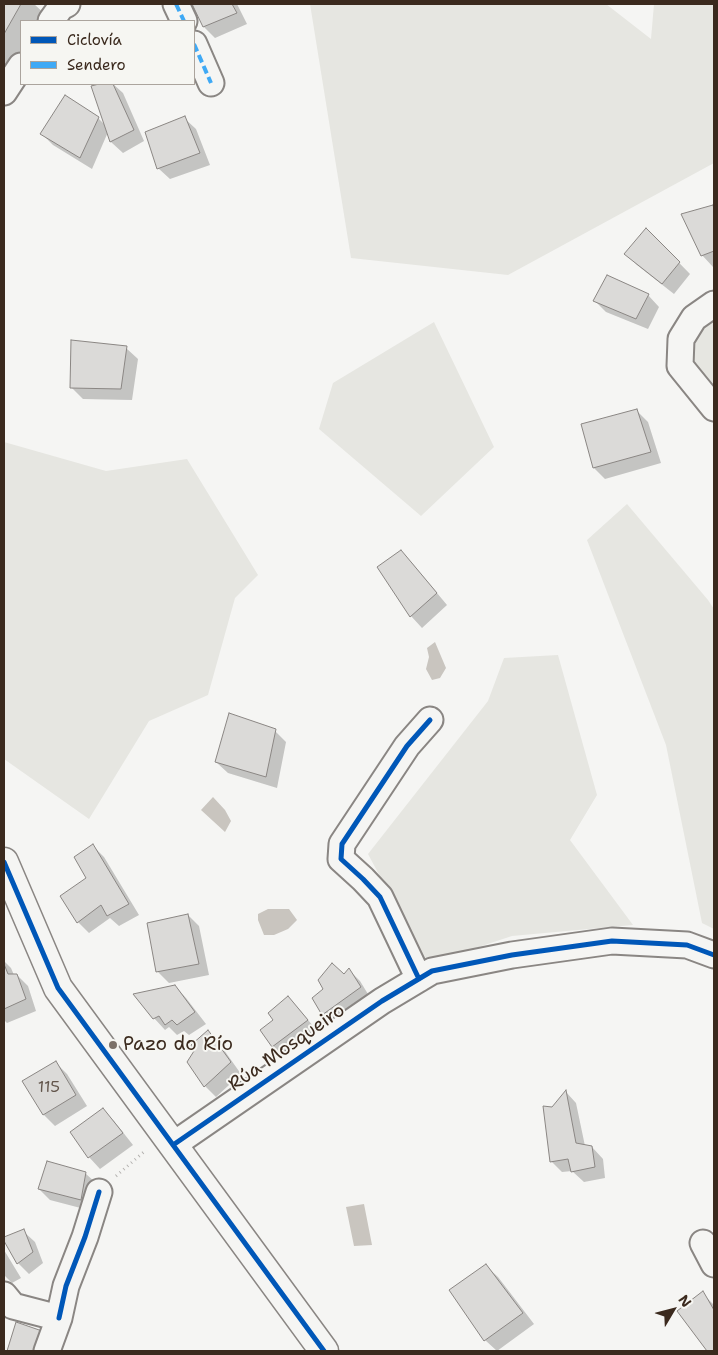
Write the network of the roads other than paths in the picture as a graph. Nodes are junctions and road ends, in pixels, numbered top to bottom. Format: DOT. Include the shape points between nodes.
graph roads {
  1 [pos="67,4"];
  2 [pos="176,4"];
  3 [pos="52,20"];
  4 [pos="184,20"];
  5 [pos="195,46"];
  6 [pos="20,68"];
  7 [pos="212,83"];
  8 [pos="4,92"];
  9 [pos="714,304"];
  10 [pos="714,408"];
  11 [pos="430,720"];
  12 [pos="4,862"];
  13 [pos="714,955"];
  14 [pos="419,979"];
  15 [pos="169,1140"];
  16 [pos="99,1192"];
  17 [pos="4,1296"];
  18 [pos="59,1318"];
  19 [pos="47,1351"];
  20 [pos="324,1351"];
  1 -- 3 [label="street"];
  2 -- 4 [label="street"];
  5 -- 7 [label="street"];
  6 -- 8 [label="street"];
  9 -- 10 [label="street" via="694,318 681,339 680,366"];
  11 -- 14 [label="street" via="407,746 342,844 341,859 380,897"];
  12 -- 15 [label="street" via="58,988"];
  13 -- 14 [label="street, Rúa Mosqueiro" via="687,945 612,941 432,971"];
  14 -- 15 [label="street, Rúa Mosqueiro"];
  15 -- 20 [label="street"];
  16 -- 18 [label="street" via="66,1286"];
  17 -- 18 [label="street" via="13,1306"];
  18 -- 19 [label="street"];
}
